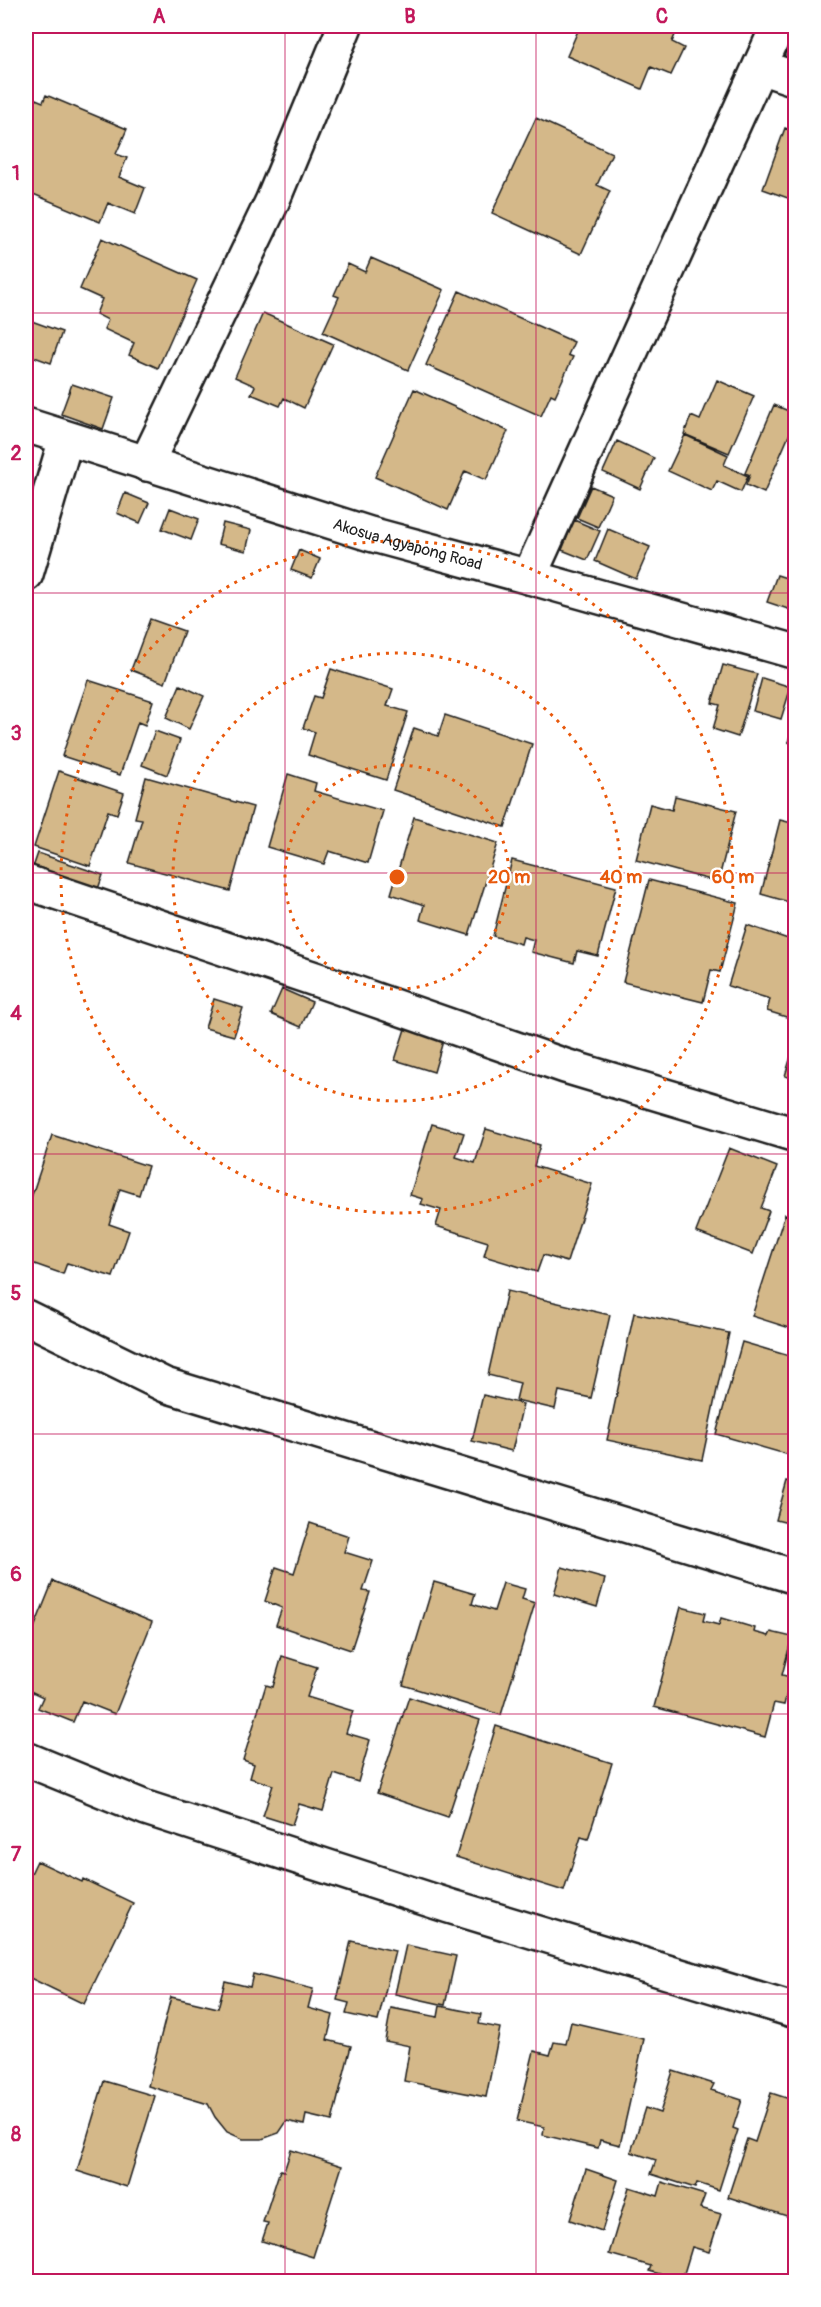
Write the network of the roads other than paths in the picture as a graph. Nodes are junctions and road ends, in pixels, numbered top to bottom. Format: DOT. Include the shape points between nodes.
graph roads {
  1 [pos="345,26"];
  2 [pos="778,26"];
  3 [pos="760,67"];
  4 [pos="795,79"];
  5 [pos="26,425"];
  6 [pos="66,439"];
  7 [pos="146,464"];
  8 [pos="26,574"];
  9 [pos="529,577"];
  10 [pos="795,652"];
  11 [pos="26,882"];
  12 [pos="795,1135"];
  13 [pos="26,1317"];
  14 [pos="795,1577"];
  15 [pos="26,1759"];
  16 [pos="795,2012"];
  1 -- 7 [label="street" via="272,202"];
  2 -- 3 [label="street"];
  3 -- 4 [label="street"];
  3 -- 9 [label="street"];
  5 -- 6 [label="street, Akosua Agyapong Road"];
  6 -- 7 [label="street, Akosua Agyapong Road"];
  6 -- 8 [label="street"];
  7 -- 9 [label="street, Akosua Agyapong Road" via="370,534"];
  9 -- 10 [label="street, Akosua Agyapong Road"];
  11 -- 12 [label="street" via="566,1066"];
  13 -- 14 [label="street" via="165,1385"];
  15 -- 16 [label="street" via="157,1812"];
}
